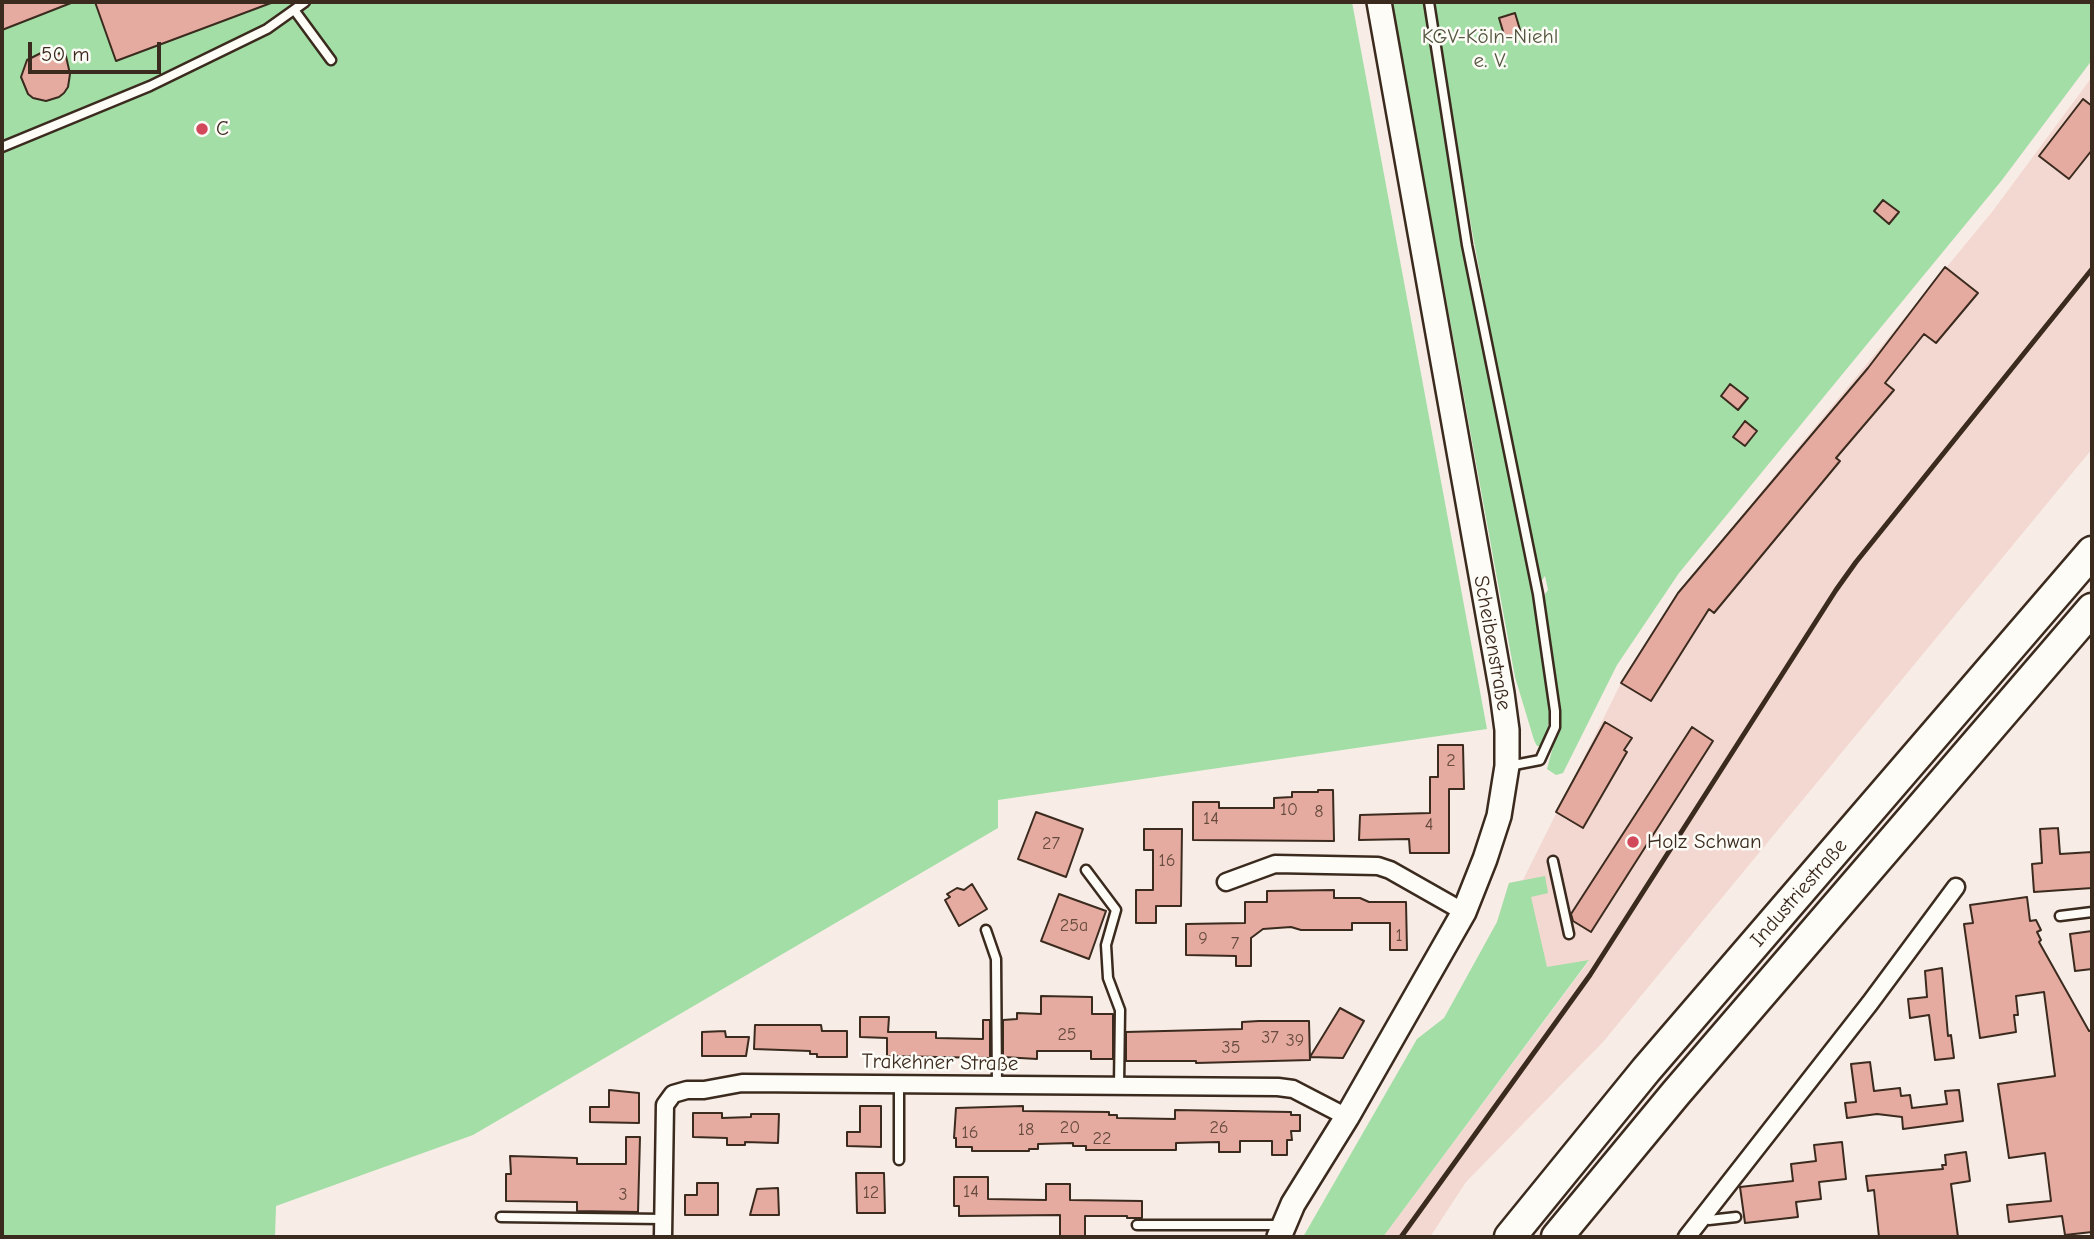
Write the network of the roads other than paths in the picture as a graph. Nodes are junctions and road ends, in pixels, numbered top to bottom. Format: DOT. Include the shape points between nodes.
graph roads {
  1 [pos="305,2"];
  2 [pos="1379,2"];
  3 [pos="1429,2"];
  4 [pos="295,11"];
  5 [pos="331,60"];
  6 [pos="2,147"];
  7 [pos="2092,552"];
  8 [pos="2092,609"];
  9 [pos="1507,766"];
  10 [pos="1553,861"];
  11 [pos="1086,870"];
  12 [pos="1226,882"];
  13 [pos="1956,887"];
  14 [pos="1464,912"];
  15 [pos="2092,912"];
  16 [pos="2060,916"];
  17 [pos="986,930"];
  18 [pos="1569,934"];
  19 [pos="899,1084"];
  20 [pos="998,1085"];
  21 [pos="1119,1086"];
  22 [pos="1346,1117"];
  23 [pos="899,1160"];
  24 [pos="501,1217"];
  25 [pos="1703,1217"];
  26 [pos="1736,1217"];
  27 [pos="663,1219"];
  28 [pos="1137,1225"];
  29 [pos="1281,1231"];
  30 [pos="663,1237"];
  31 [pos="1510,1237"];
  32 [pos="1557,1237"];
  33 [pos="1687,1237"];
  1 -- 4 [label="lane"];
  2 -- 9 [label="street, Scheibenstraße" via="1502,693"];
  3 -- 9 [label="lane" via="1467,245 1538,594 1555,711 1555,727 1541,760"];
  4 -- 5 [label="lane"];
  4 -- 6 [label="lane" via="150,86"];
  7 -- 31 [label="highway, Industriestraße" via="1646,1070"];
  8 -- 32 [label="highway, Industriestraße"];
  9 -- 14 [label="street, Scheibenstraße" via="1499,816"];
  10 -- 18 [label="lane"];
  11 -- 21 [label="lane" via="1116,910 1106,945 1108,978 1120,1010"];
  12 -- 14 [label="street" via="1275,864 1378,866"];
  13 -- 25 [label="street"];
  14 -- 22 [label="street, Scheibenstraße"];
  15 -- 16 [label="lane"];
  17 -- 20 [label="lane" via="996,959"];
  19 -- 20 [label="street, Trakehner Straße"];
  19 -- 23 [label="lane"];
  19 -- 27 [label="street, Trakehner Straße" via="742,1083 673,1094 664,1111"];
  20 -- 21 [label="street, Trakehner Straße"];
  21 -- 22 [label="street, Trakehner Straße" via="1293,1089"];
  22 -- 29 [label="street, Scheibenstraße"];
  24 -- 27 [label="lane"];
  25 -- 26 [label="lane"];
  25 -- 33 [label="street"];
  27 -- 30 [label="street, Trakehner Straße"];
  28 -- 29 [label="lane"];
}
